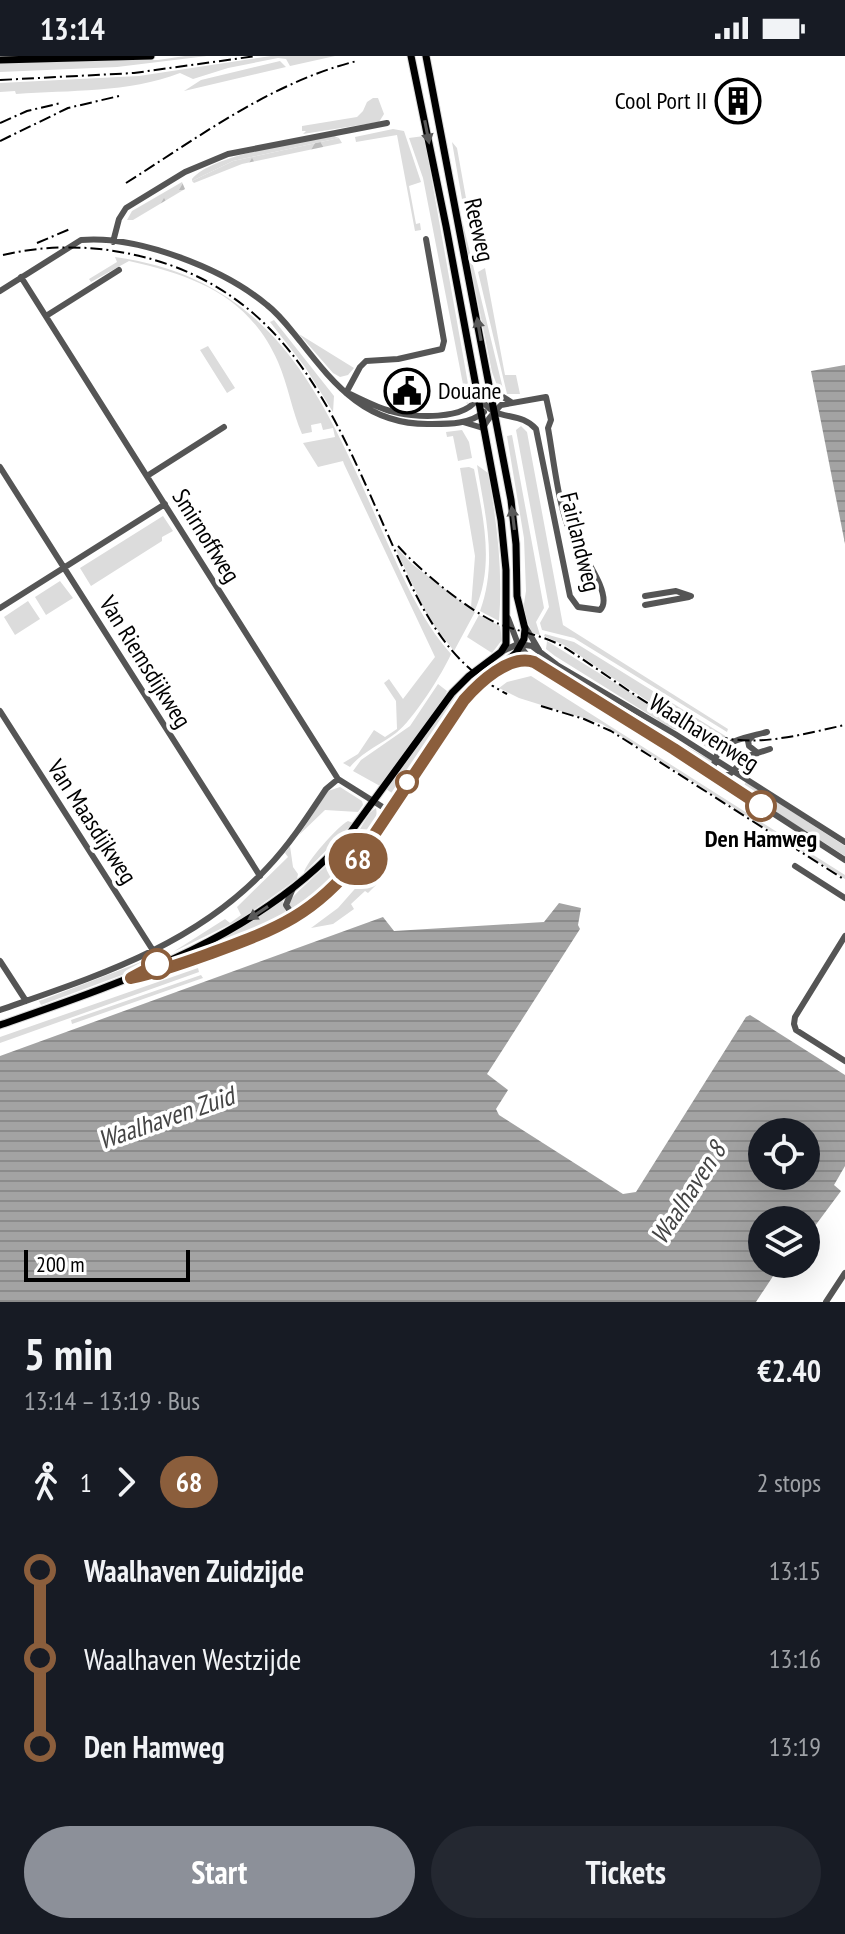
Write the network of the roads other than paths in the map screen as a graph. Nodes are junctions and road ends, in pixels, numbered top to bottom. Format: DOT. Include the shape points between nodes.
graph roads {
  1 [pos="151,56"];
  2 [pos="411,56"];
  3 [pos="426,56"];
  4 [pos="0,60"];
  5 [pos="387,123"];
  6 [pos="86,231"];
  7 [pos="87,239"];
  8 [pos="426,239"];
  9 [pos="113,242"];
  10 [pos="119,270"];
  11 [pos="21,277"];
  12 [pos="0,291"];
  13 [pos="46,316"];
  14 [pos="489,388"];
  15 [pos="346,393"];
  16 [pos="477,393"];
  17 [pos="511,402"];
  18 [pos="491,408"];
  19 [pos="481,415"];
  20 [pos="503,415"];
  21 [pos="463,422"];
  22 [pos="496,422"];
  23 [pos="224,427"];
  24 [pos="483,428"];
  25 [pos="0,467"];
  26 [pos="147,476"];
  27 [pos="165,504"];
  28 [pos="64,568"];
  29 [pos="645,596"];
  30 [pos="645,605"];
  31 [pos="0,608"];
  32 [pos="506,614"];
  33 [pos="523,623"];
  34 [pos="520,646"];
  35 [pos="536,648"];
  36 [pos="498,654"];
  37 [pos="530,660"];
  38 [pos="476,687"];
  39 [pos="0,711"];
  40 [pos="770,749"];
  41 [pos="720,751"];
  42 [pos="703,752"];
  43 [pos="758,753"];
  44 [pos="714,759"];
  45 [pos="733,771"];
  46 [pos="716,777"];
  47 [pos="338,779"];
  48 [pos="374,801"];
  49 [pos="389,811"];
  50 [pos="845,842"];
  51 [pos="845,860"];
  52 [pos="795,866"];
  53 [pos="260,876"];
  54 [pos="293,888"];
  55 [pos="845,898"];
  56 [pos="305,912"];
  57 [pos="845,936"];
  58 [pos="154,952"];
  59 [pos="0,961"];
  60 [pos="131,978"];
  61 [pos="26,1001"];
  62 [pos="0,1010"];
  63 [pos="0,1025"];
  64 [pos="845,1061"];
  65 [pos="845,1273"];
  66 [pos="826,1302"];
  1 -- 4 [label="main road"];
  2 -- 16 [label="main road, Reeweg, one-way"];
  14 -- 3 [label="main road, Reeweg, one-way"];
  5 -- 9 [label="street" via="238,151 123,211"];
  6 -- 7 [label="street"];
  7 -- 9 [label="street"];
  7 -- 11 [label="street"];
  8 -- 15 [label="street" via="442,349 366,361"];
  9 -- 15 [label="street" via="179,257 263,301"];
  10 -- 13 [label="street"];
  11 -- 12 [label="street"];
  11 -- 13 [label="street, Smirnoffweg"];
  13 -- 26 [label="street, Smirnoffweg"];
  14 -- 17 [label="street"];
  14 -- 18 [label="main road, Reeweg"];
  15 -- 16 [label="street" via="417,416 465,410"];
  15 -- 21 [label="street" via="358,405 398,421"];
  16 -- 18 [label="street, Reeweg"];
  16 -- 19 [label="main road, Reeweg"];
  17 -- 18 [label="street"];
  17 -- 20 [label="street, Fairlandweg" via="546,397 568,529 603,589 606,602 600,610 578,607 570,596 536,429"];
  18 -- 19 [label="street"];
  18 -- 20 [label="street"];
  18 -- 22 [label="main road, Reeweg"];
  18 -- 24 [label="street"];
  19 -- 21 [label="street"];
  19 -- 24 [label="main road, Reeweg"];
  20 -- 22 [label="street"];
  21 -- 24 [label="street"];
  33 -- 22 [label="main road, Reeweg, one-way"];
  23 -- 26 [label="street"];
  24 -- 32 [label="main road, Reeweg" via="504,537"];
  25 -- 28 [label="street, Van Riemsdijkweg"];
  26 -- 27 [label="street, Smirnoffweg"];
  27 -- 28 [label="street"];
  27 -- 47 [label="street, Smirnoffweg"];
  28 -- 31 [label="street"];
  28 -- 53 [label="street, Van Riemsdijkweg"];
  29 -- 30 [label="street" via="676,591 691,596"];
  32 -- 34 [label="street, Reeweg"];
  32 -- 36 [label="main road, Reeweg" via="505,646"];
  33 -- 34 [label="main road, Reeweg"];
  33 -- 35 [label="street, Reeweg"];
  34 -- 35 [label="street"];
  34 -- 36 [label="street"];
  34 -- 37 [label="street, Reeweg"];
  34 -- 38 [label="main road"];
  35 -- 42 [label="street, Waalhavenweg"];
  36 -- 48 [label="main road" via="452,693"];
  37 -- 38 [label="street" via="507,666"];
  37 -- 46 [label="street, Waalhavenweg"];
  38 -- 49 [label="main road"];
  39 -- 58 [label="street, Van Maasdijkweg"];
  40 -- 43 [label="street"];
  41 -- 42 [label="street"];
  41 -- 43 [label="street" via="735,740 761,733 748,743"];
  41 -- 44 [label="street"];
  42 -- 44 [label="street, Waalhavenweg"];
  43 -- 45 [label="street" via="741,760"];
  44 -- 45 [label="street, Waalhavenweg"];
  44 -- 46 [label="street"];
  45 -- 46 [label="street"];
  45 -- 50 [label="street, Waalhavenweg"];
  46 -- 51 [label="street, Waalhavenweg"];
  47 -- 48 [label="street, Smirnoffweg"];
  47 -- 53 [label="street"];
  48 -- 49 [label="street, Smirnoffweg"];
  48 -- 54 [label="main road" via="344,841"];
  49 -- 56 [label="main road" via="346,874"];
  52 -- 55 [label="street"];
  53 -- 58 [label="street" via="204,922"];
  54 -- 56 [label="street" via="288,909 296,915"];
  54 -- 60 [label="main road, one-way" via="232,928"];
  56 -- 60 [label="main road" via="261,935"];
  57 -- 64 [label="street" via="794,1024"];
  58 -- 61 [label="street"];
  59 -- 61 [label="street"];
  60 -- 63 [label="main road"];
  61 -- 62 [label="street"];
  65 -- 66 [label="street"];
}
